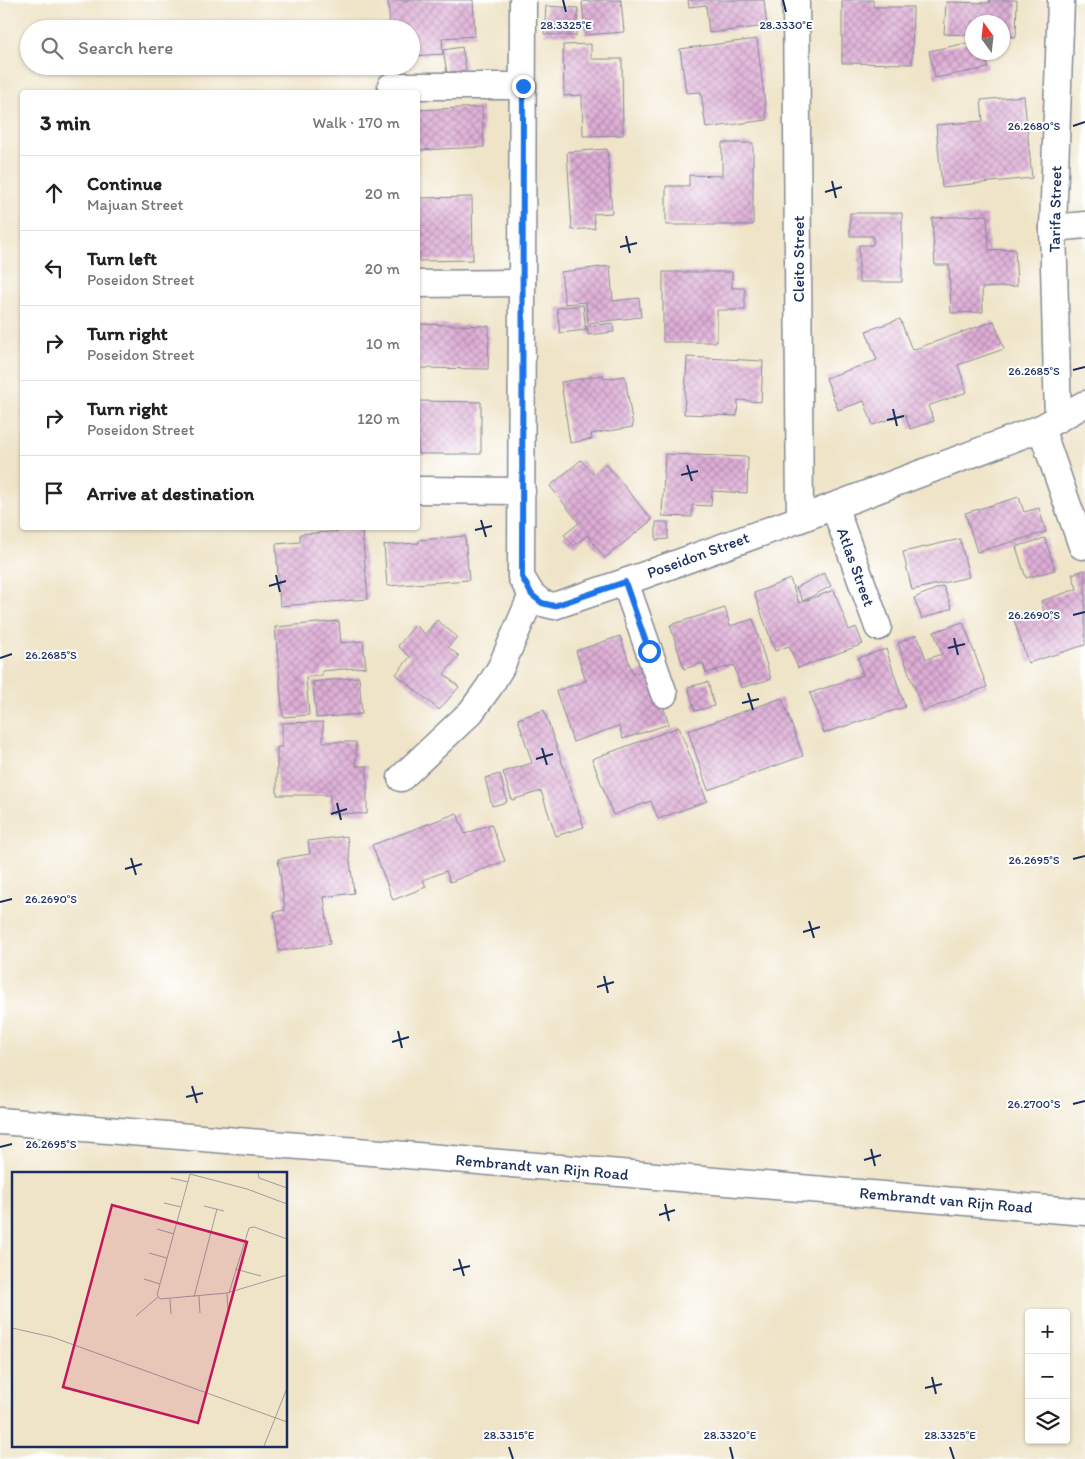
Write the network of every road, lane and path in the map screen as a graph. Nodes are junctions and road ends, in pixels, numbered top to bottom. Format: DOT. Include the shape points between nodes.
graph roads {
  1 [pos="523,0"];
  2 [pos="796,0"];
  3 [pos="1061,0"];
  4 [pos="391,86"];
  5 [pos="523,86"];
  6 [pos="1085,224"];
  7 [pos="1053,228"];
  8 [pos="522,283"];
  9 [pos="420,284"];
  10 [pos="1085,404"];
  11 [pos="1049,424"];
  12 [pos="420,490"];
  13 [pos="522,492"];
  14 [pos="834,506"];
  15 [pos="800,519"];
  16 [pos="1082,546"];
  17 [pos="625,582"];
  18 [pos="532,595"];
  19 [pos="878,627"];
  20 [pos="664,694"];
  21 [pos="401,778"];
  22 [pos="0,1120"];
  23 [pos="1085,1212"];
  1 -- 5 [label="street"];
  2 -- 15 [label="street, Cleito Street"];
  3 -- 7 [label="street, Tarifa Street"];
  4 -- 5 [label="street"];
  5 -- 8 [label="street"];
  6 -- 7 [label="street"];
  7 -- 11 [label="street, Tarifa Street"];
  8 -- 9 [label="street"];
  8 -- 13 [label="street"];
  10 -- 11 [label="street, Poseidon Street"];
  11 -- 14 [label="street, Poseidon Street"];
  11 -- 16 [label="street, Tarifa Street"];
  12 -- 13 [label="street"];
  13 -- 18 [label="street" via="522,577"];
  14 -- 15 [label="street, Poseidon Street"];
  14 -- 19 [label="street, Atlas Street"];
  15 -- 17 [label="street, Poseidon Street"];
  17 -- 18 [label="street, Poseidon Street" via="554,606 542,603"];
  17 -- 20 [label="street"];
  18 -- 21 [label="street" via="502,667 471,712"];
  22 -- 23 [label="street, Rembrandt van Rijn Road"];
}
